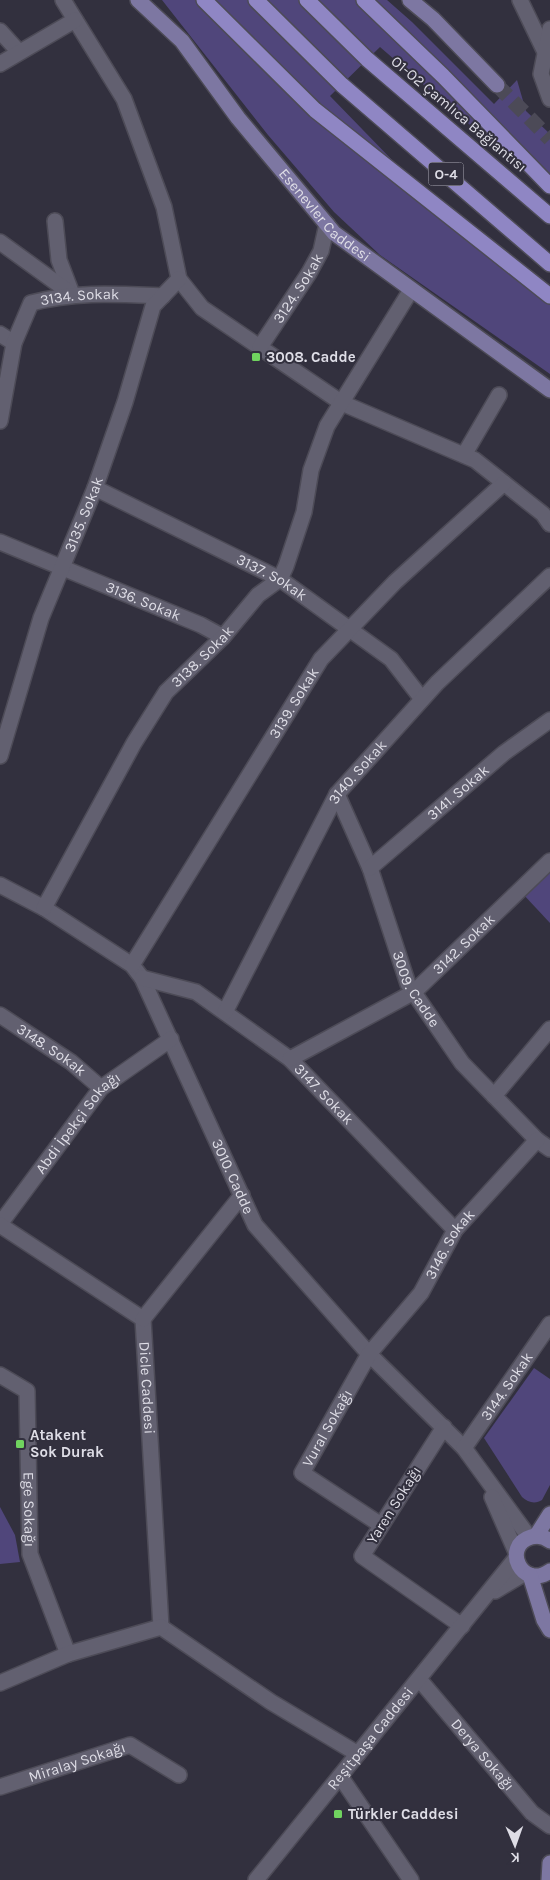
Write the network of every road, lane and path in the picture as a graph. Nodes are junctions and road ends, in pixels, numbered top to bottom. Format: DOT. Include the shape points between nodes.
graph roads {
  1 [pos="63,0"];
  2 [pos="138,0"];
  3 [pos="204,0"];
  4 [pos="256,0"];
  5 [pos="308,0"];
  6 [pos="364,0"];
  7 [pos="410,0"];
  8 [pos="520,0"];
  9 [pos="76,20"];
  10 [pos="550,29"];
  11 [pos="0,31"];
  12 [pos="19,52"];
  13 [pos="545,52"];
  14 [pos="0,64"];
  15 [pos="497,85"];
  16 [pos="550,99"];
  17 [pos="550,186"];
  18 [pos="550,216"];
  19 [pos="55,221"];
  20 [pos="327,224"];
  21 [pos="0,242"];
  22 [pos="550,264"];
  23 [pos="180,279"];
  24 [pos="411,290"];
  25 [pos="73,295"];
  26 [pos="163,296"];
  27 [pos="550,296"];
  28 [pos="0,334"];
  29 [pos="14,343"];
  30 [pos="260,348"];
  31 [pos="550,390"];
  32 [pos="499,395"];
  33 [pos="342,403"];
  34 [pos="0,420"];
  35 [pos="464,455"];
  36 [pos="504,483"];
  37 [pos="95,488"];
  38 [pos="548,514"];
  39 [pos="0,542"];
  40 [pos="62,567"];
  41 [pos="550,576"];
  42 [pos="280,578"];
  43 [pos="351,628"];
  44 [pos="223,637"];
  45 [pos="422,699"];
  46 [pos="550,720"];
  47 [pos="0,756"];
  48 [pos="337,794"];
  49 [pos="550,861"];
  50 [pos="370,868"];
  51 [pos="0,885"];
  52 [pos="44,908"];
  53 [pos="132,965"];
  54 [pos="142,978"];
  55 [pos="414,992"];
  56 [pos="226,1012"];
  57 [pos="0,1015"];
  58 [pos="550,1029"];
  59 [pos="171,1039"];
  60 [pos="290,1059"];
  61 [pos="101,1088"];
  62 [pos="494,1096"];
  63 [pos="537,1140"];
  64 [pos="550,1150"];
  65 [pos="242,1195"];
  66 [pos="0,1225"];
  67 [pos="455,1230"];
  68 [pos="143,1319"];
  69 [pos="550,1324"];
  70 [pos="369,1354"];
  71 [pos="0,1375"];
  72 [pos="444,1427"];
  73 [pos="464,1448"];
  74 [pos="481,1473"];
  75 [pos="550,1514"];
  76 [pos="381,1525"];
  77 [pos="532,1536"];
  78 [pos="550,1541"];
  79 [pos="516,1555"];
  80 [pos="550,1571"];
  81 [pos="528,1574"];
  82 [pos="486,1597"];
  83 [pos="462,1626"];
  84 [pos="162,1627"];
  85 [pos="550,1630"];
  86 [pos="68,1654"];
  87 [pos="419,1679"];
  88 [pos="0,1683"];
  89 [pos="358,1754"];
  90 [pos="179,1775"];
  91 [pos="340,1776"];
  92 [pos="0,1787"];
  93 [pos="550,1826"];
  94 [pos="550,1863"];
  95 [pos="262,1878"];
  96 [pos="411,1880"];
  97 [pos="548,1880"];
  1 -- 9 [label="street"];
  2 -- 20 [label="main road, Esenevler Caddesi" via="182,41 238,118"];
  3 -- 27 [label="highway" via="315,110"];
  4 -- 22 [label="highway, O-4" via="342,85"];
  5 -- 18 [label="highway, O1-O2 Çamlıca Bağlantısı / O-4" via="367,59"];
  6 -- 17 [label="highway"];
  7 -- 15 [label="main road"];
  8 -- 13 [label="street"];
  9 -- 12 [label="street"];
  9 -- 23 [label="street" via="124,99 164,207"];
  10 -- 13 [label="street"];
  11 -- 12 [label="street"];
  12 -- 14 [label="street"];
  13 -- 16 [label="street" via="541,74"];
  19 -- 25 [label="street" via="59,260"];
  20 -- 24 [label="main road, Esenevler Caddesi" via="334,233"];
  20 -- 30 [label="street, 3124. Sokak" via="320,251 309,274"];
  21 -- 25 [label="street"];
  23 -- 26 [label="street, 3135. Sokak"];
  23 -- 30 [label="street" via="202,308"];
  24 -- 31 [label="main road, Esenevler Caddesi"];
  24 -- 33 [label="street"];
  25 -- 26 [label="street, 3134. Sokak"];
  25 -- 29 [label="street, 3134. Sokak" via="56,296 31,304"];
  26 -- 37 [label="street, 3135. Sokak" via="153,306"];
  28 -- 29 [label="street"];
  29 -- 34 [label="street, 3134. Sokak"];
  30 -- 33 [label="street"];
  32 -- 35 [label="street"];
  33 -- 35 [label="street"];
  33 -- 42 [label="street" via="327,426 311,470 304,512"];
  35 -- 36 [label="street"];
  36 -- 38 [label="street"];
  36 -- 43 [label="street, 3139. Sokak" via="395,582"];
  37 -- 40 [label="street, 3135. Sokak"];
  37 -- 42 [label="street, 3137. Sokak"];
  39 -- 40 [label="street, 3136. Sokak"];
  40 -- 44 [label="street, 3136. Sokak"];
  40 -- 47 [label="street, 3135. Sokak" via="41,618"];
  41 -- 45 [label="street, 3140. Sokak"];
  42 -- 43 [label="street, 3137. Sokak"];
  42 -- 44 [label="street, 3138. Sokak" via="258,595"];
  43 -- 45 [label="street, 3137. Sokak" via="391,659"];
  43 -- 53 [label="street, 3139. Sokak" via="321,659"];
  44 -- 52 [label="street, 3138. Sokak" via="166,692 134,743"];
  45 -- 48 [label="street, 3140. Sokak"];
  46 -- 50 [label="street, 3141. Sokak" via="504,753"];
  48 -- 50 [label="street, 3009. Cadde"];
  48 -- 56 [label="street, 3140. Sokak"];
  49 -- 55 [label="street, 3142. Sokak"];
  50 -- 55 [label="street, 3009. Cadde" via="408,984"];
  51 -- 52 [label="street, 3010. Cadde"];
  52 -- 53 [label="street, 3010. Cadde"];
  53 -- 54 [label="street, 3010. Cadde"];
  54 -- 56 [label="street, 3147. Sokak" via="196,992"];
  54 -- 59 [label="street, 3010. Cadde"];
  55 -- 60 [label="street, 3142. Sokak"];
  55 -- 62 [label="street, 3009. Cadde" via="462,1063"];
  56 -- 60 [label="street, 3147. Sokak"];
  57 -- 61 [label="street, 3148. Sokak" via="71,1062"];
  58 -- 62 [label="street"];
  59 -- 61 [label="street, Abdi İpekçi Sokağı"];
  59 -- 65 [label="street, 3010. Cadde"];
  60 -- 67 [label="street, 3147. Sokak"];
  61 -- 66 [label="street, Abdi İpekçi Sokağı"];
  62 -- 63 [label="street, 3009. Cadde"];
  63 -- 64 [label="street, 3009. Cadde"];
  63 -- 67 [label="street, 3146. Sokak"];
  65 -- 68 [label="street"];
  65 -- 70 [label="street, 3010. Cadde" via="255,1225"];
  66 -- 68 [label="street"];
  67 -- 70 [label="street, 3146. Sokak" via="421,1293"];
  68 -- 84 [label="street, Dicle Caddesi"];
  69 -- 73 [label="street, 3144. Sokak"];
  70 -- 72 [label="street, 3010. Cadde"];
  70 -- 76 [label="street, Vural Sokağı" via="302,1473"];
  71 -- 86 [label="street, Ege Sokağı" via="27,1391 30,1554"];
  72 -- 73 [label="street, 3010. Cadde"];
  72 -- 76 [label="street, Yaren Sokağı"];
  73 -- 74 [label="street, 3010. Cadde"];
  74 -- 77 [label="street, 3010. Cadde"];
  74 -- 79 [label="street, 3010. Cadde"];
  75 -- 77 [label="main road"];
  76 -- 83 [label="street, Yaren Sokağı" via="362,1556"];
  77 -- 78 [label="main road"];
  77 -- 79 [label="main road" via="523,1541"];
  79 -- 81 [label="main road, 3010. Cadde"];
  79 -- 82 [label="street, Reşitpaşa Caddesi"];
  80 -- 81 [label="main road" via="543,1575"];
  81 -- 82 [label="street, Reşitpaşa Caddesi"];
  81 -- 85 [label="main road, 3010. Cadde"];
  82 -- 83 [label="street, Reşitpaşa Caddesi"];
  83 -- 87 [label="street, Reşitpaşa Caddesi"];
  84 -- 86 [label="street"];
  84 -- 89 [label="street" via="272,1702"];
  86 -- 88 [label="street"];
  87 -- 89 [label="street, Reşitpaşa Caddesi"];
  87 -- 93 [label="street, Derya Sokağı" via="532,1813"];
  89 -- 91 [label="street, Reşitpaşa Caddesi"];
  90 -- 92 [label="street, Miralay Sokağı" via="130,1746"];
  91 -- 95 [label="street, Reşitpaşa Caddesi"];
  91 -- 96 [label="street"];
  94 -- 97 [label="main road"];
}
